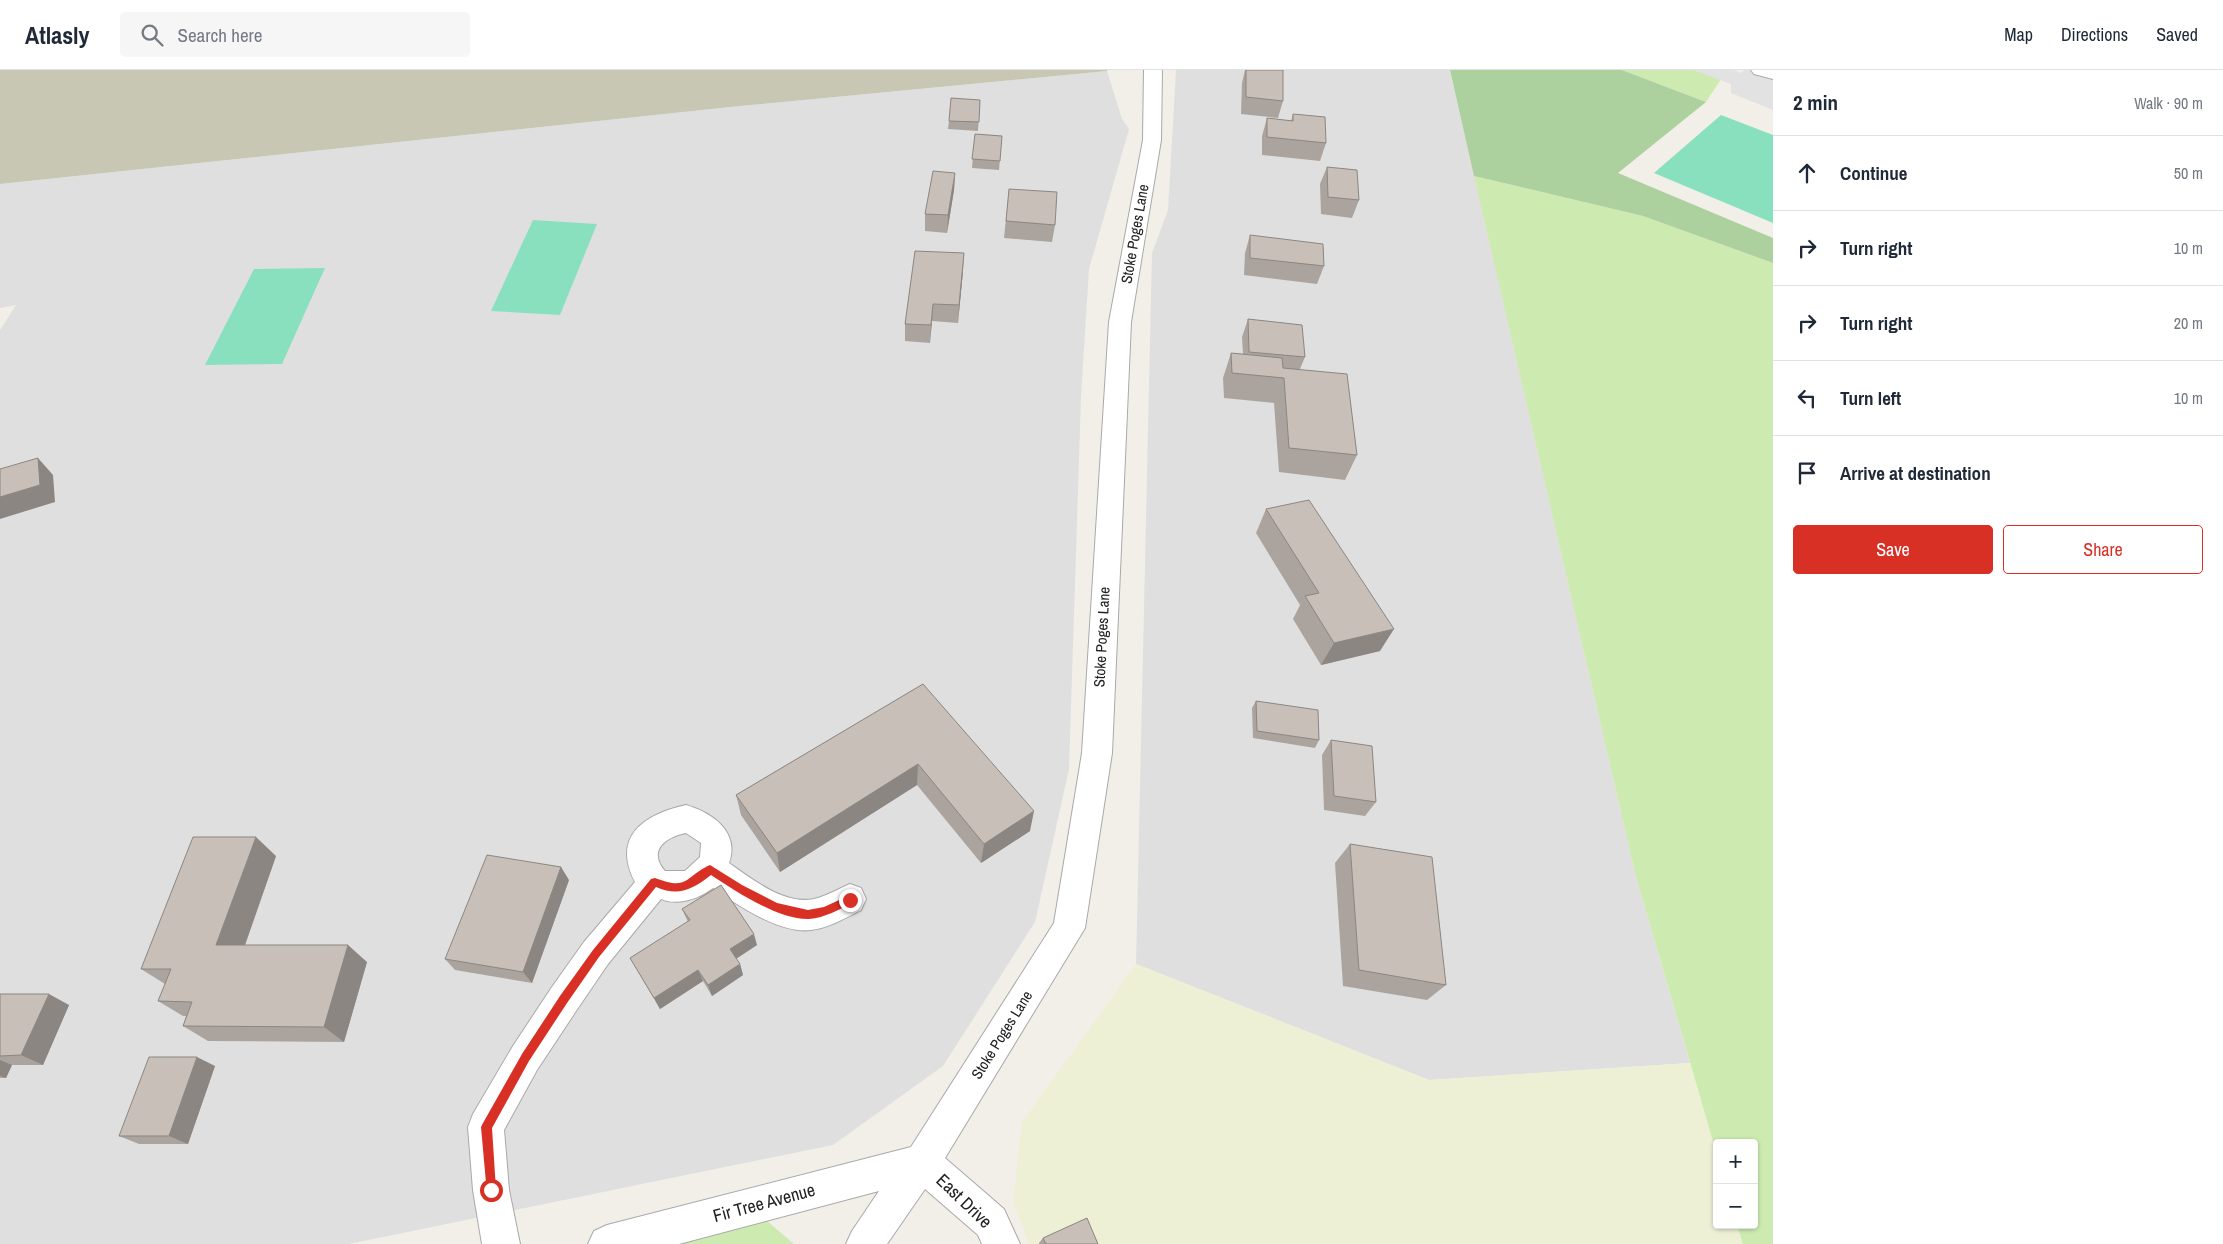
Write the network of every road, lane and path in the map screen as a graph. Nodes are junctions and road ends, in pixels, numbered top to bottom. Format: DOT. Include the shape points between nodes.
graph roads {
  1 [pos="1153,70"];
  2 [pos="1760,70"];
  3 [pos="1773,74"];
  4 [pos="710,869"];
  5 [pos="655,882"];
  6 [pos="850,900"];
  7 [pos="922,1162"];
  8 [pos="501,1244"];
  9 [pos="607,1244"];
  10 [pos="865,1244"];
  11 [pos="1001,1244"];
  1 -- 7 [label="street, Stoke Poges Lane" via="1152,140 1120,322 1097,753 1069,928"];
  2 -- 3 [label="street"];
  4 -- 5 [label="street" via="691,885 666,887"];
  4 -- 5 [label="street" via="716,858 714,836 698,821 674,820 652,832 644,841 642,864"];
  4 -- 6 [label="street" via="739,888 793,913 825,912"];
  5 -- 8 [label="street" via="596,953 564,999 525,1058 486,1127 491,1190"];
  7 -- 9 [label="street, Fir Tree Avenue"];
  7 -- 10 [label="street, Stoke Poges Lane"];
  7 -- 11 [label="street, East Drive" via="991,1222"];
}
